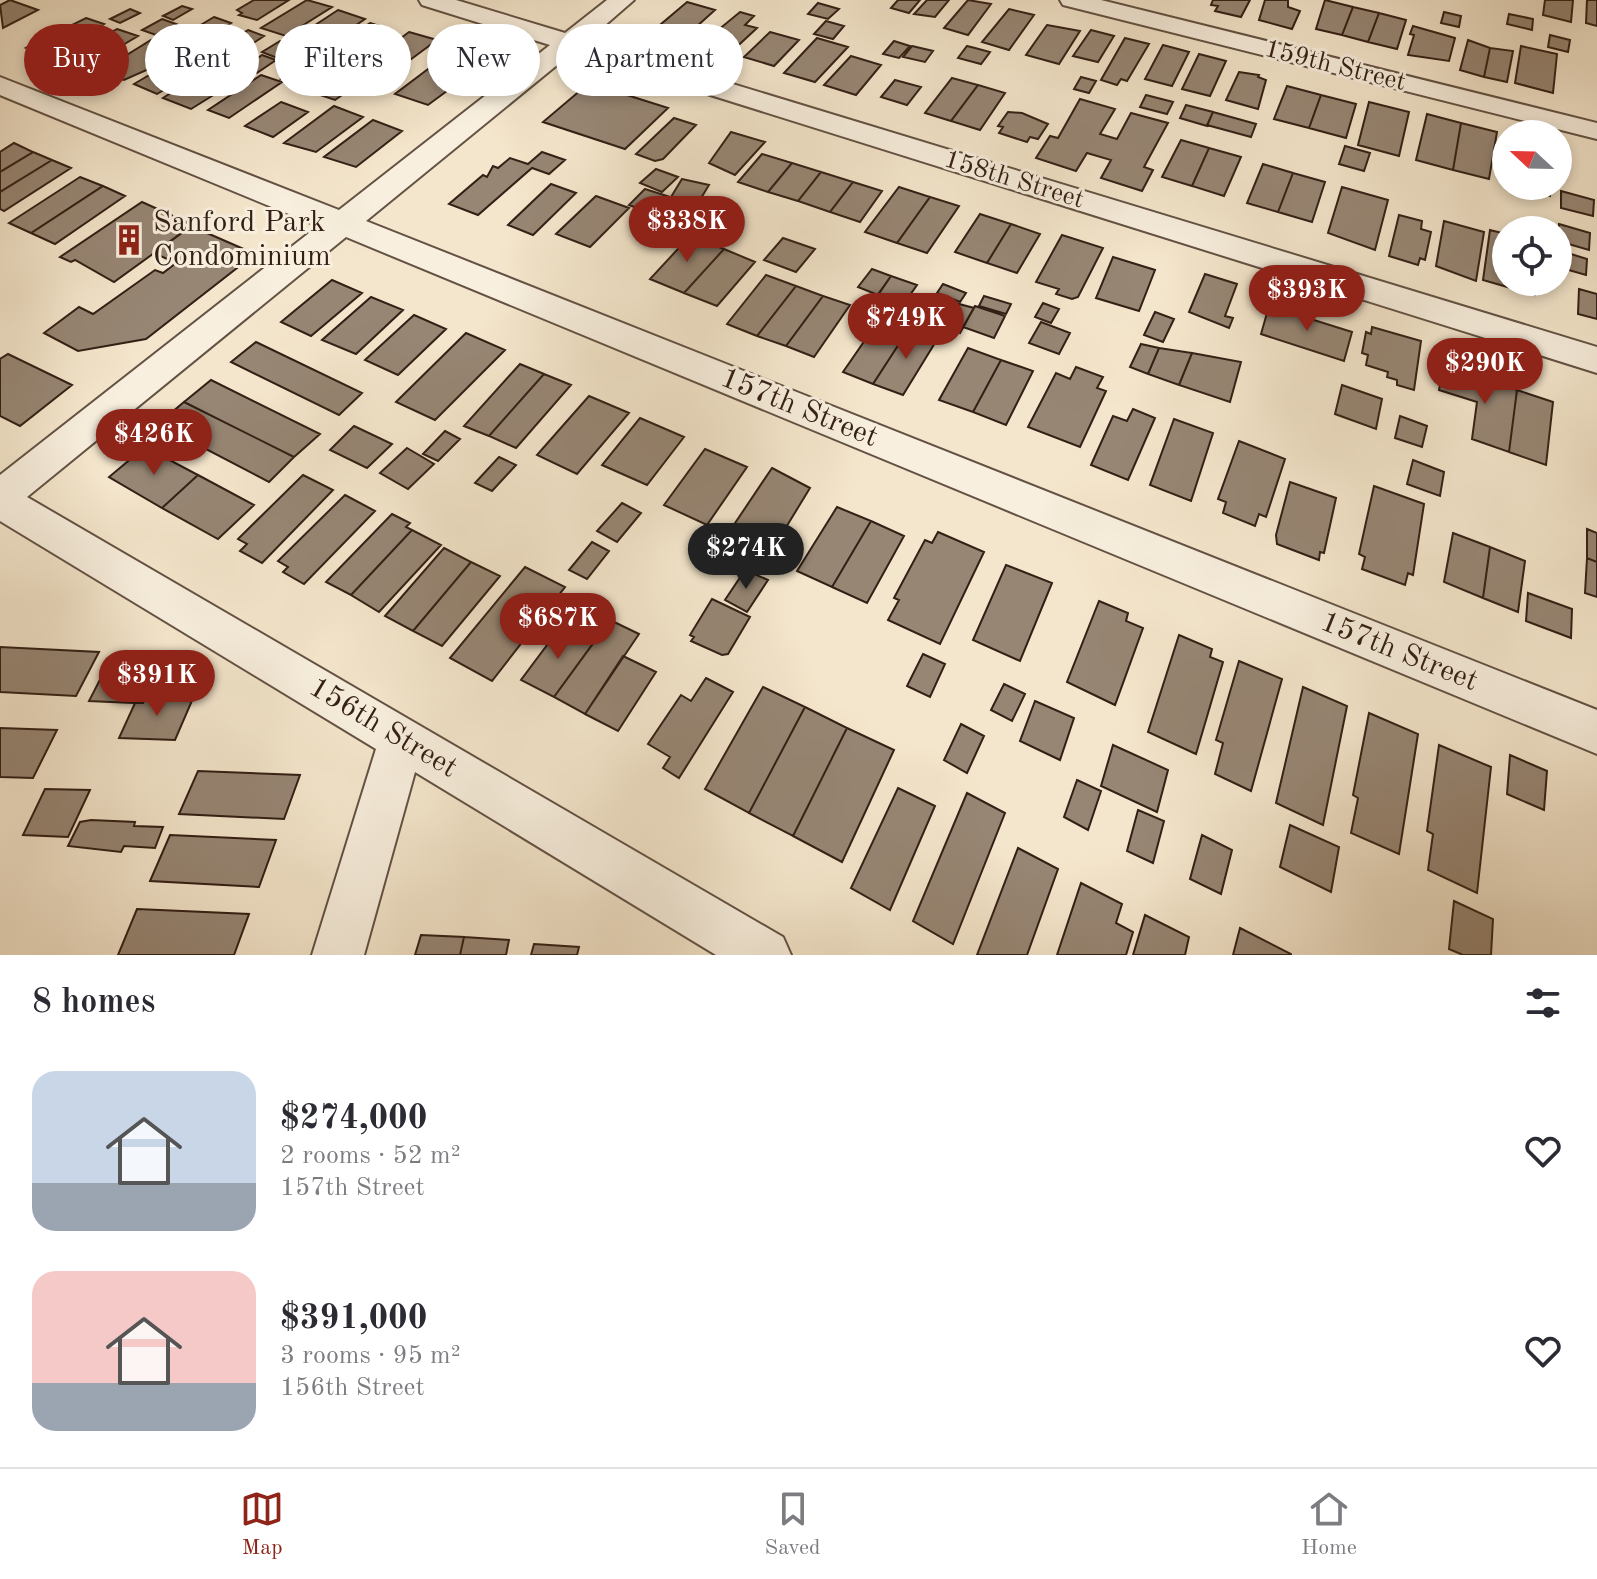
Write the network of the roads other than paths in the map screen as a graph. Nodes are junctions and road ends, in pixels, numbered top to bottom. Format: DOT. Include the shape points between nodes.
graph roads {
  1 [pos="431,0"];
  2 [pos="622,0"];
  3 [pos="1072,0"];
  4 [pos="591,24"];
  5 [pos="556,38"];
  6 [pos="556,52"];
  7 [pos="0,85"];
  8 [pos="743,96"];
  9 [pos="1597,131"];
  10 [pos="344,223"];
  11 [pos="1597,360"];
  12 [pos="0,499"];
  13 [pos="1597,732"];
  14 [pos="402,739"];
  15 [pos="338,955"];
  16 [pos="765,955"];
  1 -- 5 [label="street, 158th Street"];
  2 -- 4 [label="street"];
  3 -- 9 [label="street, 159th Street"];
  6 -- 10 [label="street"];
  7 -- 10 [label="street, 157th Street"];
  8 -- 11 [label="street, 158th Street"];
  10 -- 12 [label="street"];
  10 -- 13 [label="street, 157th Street"];
  12 -- 14 [label="street, 156th Street"];
  14 -- 15 [label="street"];
  14 -- 16 [label="street, 156th Street"];
}
